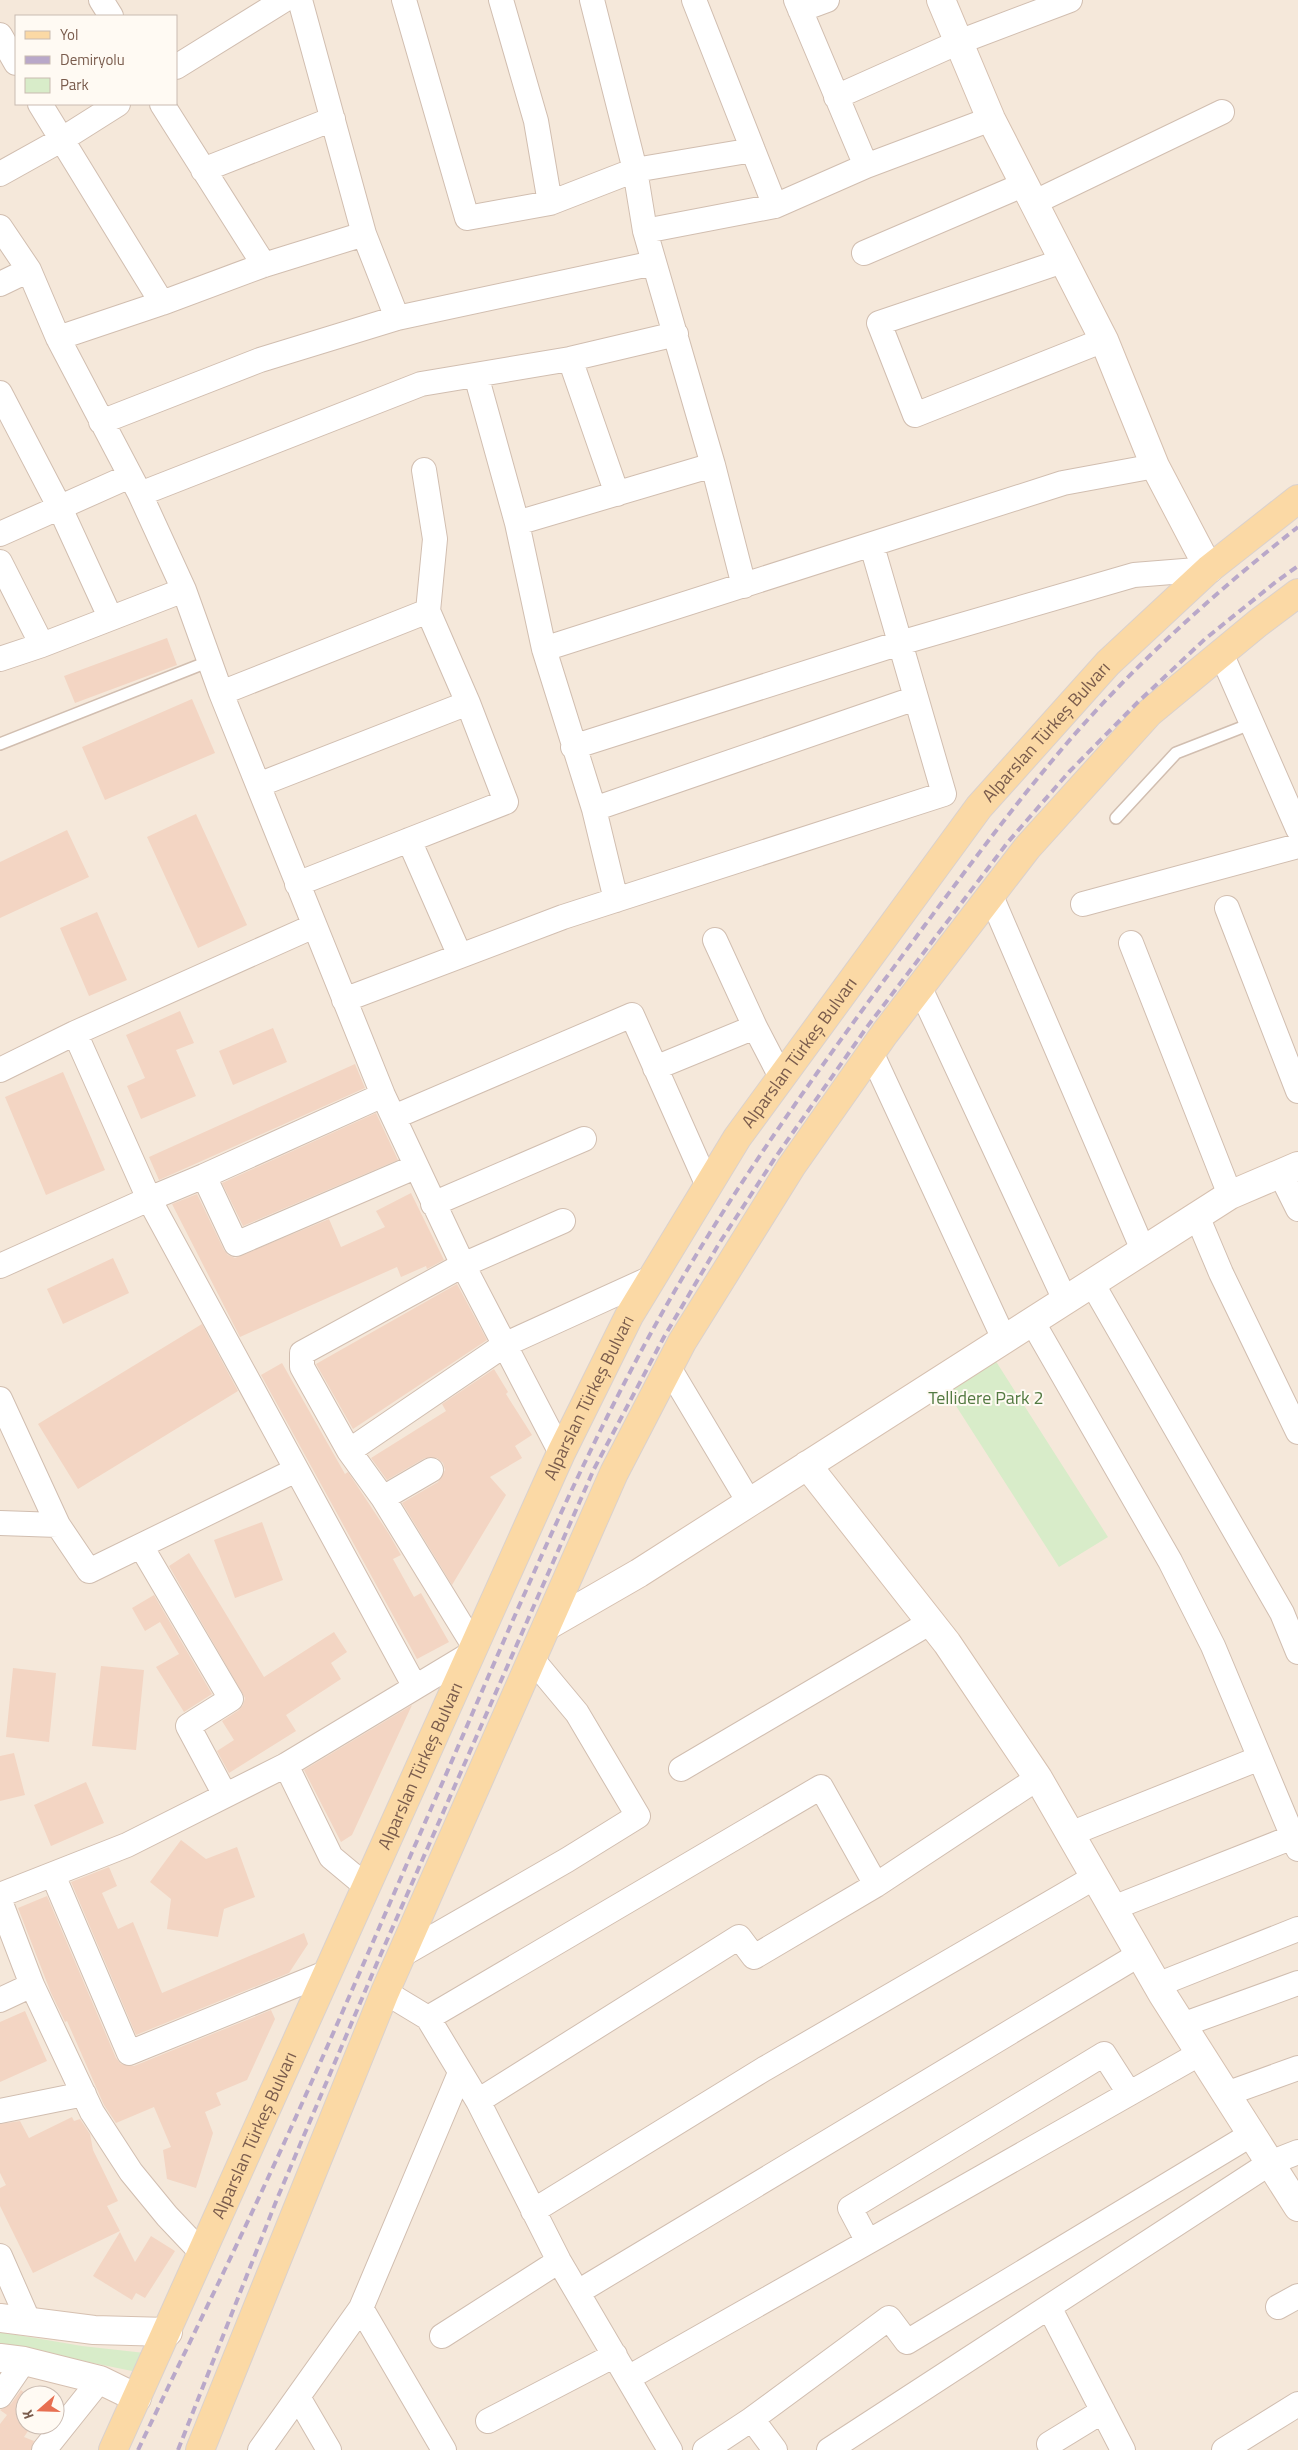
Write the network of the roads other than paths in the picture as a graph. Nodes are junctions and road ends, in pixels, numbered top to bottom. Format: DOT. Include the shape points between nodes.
graph roads {
  1 [pos="101,0"];
  2 [pos="284,0"];
  3 [pos="300,0"];
  4 [pos="404,0"];
  5 [pos="501,0"];
  6 [pos="592,0"];
  7 [pos="694,0"];
  8 [pos="827,0"];
  9 [pos="941,0"];
  10 [pos="1070,0"];
  11 [pos="798,5"];
  12 [pos="110,15"];
  13 [pos="0,35"];
  14 [pos="958,42"];
  15 [pos="15,61"];
  16 [pos="178,66"];
  17 [pos="836,97"];
  18 [pos="41,105"];
  19 [pos="116,105"];
  20 [pos="163,105"];
  21 [pos="1222,112"];
  22 [pos="332,119"];
  23 [pos="991,119"];
  24 [pos="61,140"];
  25 [pos="753,150"];
  26 [pos="866,166"];
  27 [pos="203,170"];
  28 [pos="635,170"];
  29 [pos="0,174"];
  30 [pos="1029,194"];
  31 [pos="550,203"];
  32 [pos="775,206"];
  33 [pos="0,227"];
  34 [pos="645,232"];
  35 [pos="364,234"];
  36 [pos="864,253"];
  37 [pos="1063,261"];
  38 [pos="654,263"];
  39 [pos="264,265"];
  40 [pos="29,270"];
  41 [pos="0,284"];
  42 [pos="162,304"];
  43 [pos="396,318"];
  44 [pos="676,334"];
  45 [pos="58,338"];
  46 [pos="1104,340"];
  47 [pos="570,359"];
  48 [pos="476,375"];
  49 [pos="0,393"];
  50 [pos="101,422"];
  51 [pos="713,465"];
  52 [pos="1155,466"];
  53 [pos="424,470"];
  54 [pos="135,485"];
  55 [pos="617,494"];
  56 [pos="1298,499"];
  57 [pos="60,508"];
  58 [pos="517,524"];
  59 [pos="0,534"];
  60 [pos="872,546"];
  61 [pos="0,562"];
  62 [pos="1209,569"];
  63 [pos="744,586"];
  64 [pos="184,590"];
  65 [pos="1298,593"];
  66 [pos="428,611"];
  67 [pos="110,617"];
  68 [pos="900,643"];
  69 [pos="42,645"];
  70 [pos="544,649"];
  71 [pos="1221,653"];
  72 [pos="0,659"];
  73 [pos="210,661"];
  74 [pos="221,693"];
  75 [pos="916,698"];
  76 [pos="468,704"];
  77 [pos="1253,723"];
  78 [pos="0,744"];
  79 [pos="573,747"];
  80 [pos="258,785"];
  81 [pos="1291,791"];
  82 [pos="944,794"];
  83 [pos="594,810"];
  84 [pos="971,818"];
  85 [pos="1116,818"];
  86 [pos="1298,829"];
  87 [pos="409,840"];
  88 [pos="1298,846"];
  89 [pos="297,884"];
  90 [pos="991,896"];
  91 [pos="616,900"];
  92 [pos="1083,904"];
  93 [pos="1227,908"];
  94 [pos="314,926"];
  95 [pos="715,940"];
  96 [pos="1131,943"];
  97 [pos="460,956"];
  98 [pos="920,988"];
  99 [pos="344,1000"];
  100 [pos="755,1027"];
  101 [pos="75,1033"];
  102 [pos="871,1052"];
  103 [pos="655,1068"];
  104 [pos="0,1070"];
  105 [pos="781,1077"];
  106 [pos="1298,1091"];
  107 [pos="383,1095"];
  108 [pos="394,1117"];
  109 [pos="584,1139"];
  110 [pos="415,1168"];
  111 [pos="1289,1170"];
  112 [pos="204,1176"];
  113 [pos="708,1186"];
  114 [pos="1230,1195"];
  115 [pos="148,1198"];
  116 [pos="433,1204"];
  117 [pos="1298,1209"];
  118 [pos="1197,1216"];
  119 [pos="563,1221"];
  120 [pos="1143,1250"];
  121 [pos="463,1264"];
  122 [pos="0,1266"];
  123 [pos="651,1278"];
  124 [pos="1092,1283"];
  125 [pos="1065,1300"];
  126 [pos="1032,1321"];
  127 [pos="1004,1339"];
  128 [pos="506,1344"];
  129 [pos="669,1368"];
  130 [pos="0,1399"];
  131 [pos="1298,1432"];
  132 [pos="349,1451"];
  133 [pos="561,1453"];
  134 [pos="807,1465"];
  135 [pos="296,1470"];
  136 [pos="431,1470"];
  137 [pos="383,1498"];
  138 [pos="749,1502"];
  139 [pos="0,1523"];
  140 [pos="58,1525"];
  141 [pos="140,1546"];
  142 [pos="931,1622"];
  143 [pos="547,1626"];
  144 [pos="473,1650"];
  145 [pos="1298,1652"];
  146 [pos="532,1659"];
  147 [pos="415,1687"];
  148 [pos="1260,1758"];
  149 [pos="286,1764"];
  150 [pos="681,1769"];
  151 [pos="1038,1778"];
  152 [pos="225,1796"];
  153 [pos="1070,1834"];
  154 [pos="1295,1843"];
  155 [pos="54,1875"];
  156 [pos="1095,1877"];
  157 [pos="876,1885"];
  158 [pos="367,1887"];
  159 [pos="0,1895"];
  160 [pos="0,1901"];
  161 [pos="1113,1908"];
  162 [pos="1298,1928"];
  163 [pos="1140,1954"];
  164 [pos="400,1956"];
  165 [pos="328,1972"];
  166 [pos="1298,1983"];
  167 [pos="32,1984"];
  168 [pos="1157,1985"];
  169 [pos="385,1992"];
  170 [pos="0,2000"];
  171 [pos="428,2018"];
  172 [pos="1182,2025"];
  173 [pos="1199,2054"];
  174 [pos="1298,2068"];
  175 [pos="460,2073"];
  176 [pos="1129,2093"];
  177 [pos="84,2094"];
  178 [pos="1226,2094"];
  179 [pos="478,2101"];
  180 [pos="0,2111"];
  181 [pos="1252,2134"];
  182 [pos="1298,2152"];
  183 [pos="1270,2163"];
  184 [pos="1298,2207"];
  185 [pos="533,2211"];
  186 [pos="868,2240"];
  187 [pos="203,2254"];
  188 [pos="0,2256"];
  189 [pos="559,2261"];
  190 [pos="578,2292"];
  191 [pos="1298,2296"];
  192 [pos="1049,2307"];
  193 [pos="1278,2307"];
  194 [pos="361,2308"];
  195 [pos="0,2318"];
  196 [pos="29,2322"];
  197 [pos="168,2332"];
  198 [pos="442,2336"];
  199 [pos="615,2354"];
  200 [pos="12,2360"];
  201 [pos="628,2378"];
  202 [pos="100,2380"];
  203 [pos="0,2396"];
  204 [pos="298,2397"];
  205 [pos="137,2398"];
  206 [pos="1298,2404"];
  207 [pos="1103,2411"];
  208 [pos="752,2418"];
  209 [pos="488,2421"];
  210 [pos="1049,2444"];
  211 [pos="661,2447"];
  212 [pos="44,2450"];
  213 [pos="113,2450"];
  214 [pos="200,2450"];
  215 [pos="260,2450"];
  216 [pos="330,2450"];
  217 [pos="444,2450"];
  218 [pos="705,2450"];
  219 [pos="775,2450"];
  220 [pos="829,2450"];
  221 [pos="1124,2450"];
  222 [pos="1224,2450"];
  1 -- 12 [label="street"];
  2 -- 16 [label="street"];
  3 -- 22 [label="street"];
  4 -- 31 [label="street" via="467,218"];
  5 -- 31 [label="street" via="536,121"];
  6 -- 28 [label="street"];
  7 -- 25 [label="street"];
  8 -- 11 [label="street"];
  9 -- 14 [label="main road"];
  10 -- 14 [label="street"];
  11 -- 17 [label="street"];
  13 -- 15 [label="street"];
  14 -- 17 [label="street"];
  14 -- 23 [label="main road"];
  17 -- 26 [label="street"];
  18 -- 24 [label="street"];
  19 -- 24 [label="street"];
  20 -- 27 [label="street"];
  21 -- 30 [label="street"];
  22 -- 27 [label="street"];
  22 -- 35 [label="street"];
  23 -- 26 [label="street"];
  23 -- 30 [label="main road"];
  24 -- 29 [label="street"];
  24 -- 42 [label="street"];
  25 -- 28 [label="street"];
  25 -- 32 [label="street"];
  26 -- 32 [label="street"];
  27 -- 39 [label="street"];
  28 -- 31 [label="street"];
  28 -- 34 [label="street"];
  30 -- 36 [label="street"];
  30 -- 37 [label="main road"];
  32 -- 34 [label="street"];
  33 -- 40 [label="street"];
  34 -- 38 [label="street"];
  35 -- 39 [label="street"];
  35 -- 43 [label="street"];
  37 -- 46 [label="main road"];
  37 -- 46 [label="street" via="879,322 915,415"];
  38 -- 43 [label="street"];
  38 -- 44 [label="street"];
  39 -- 42 [label="street"];
  40 -- 41 [label="street"];
  40 -- 45 [label="street"];
  42 -- 45 [label="street"];
  43 -- 50 [label="street" via="260,360"];
  44 -- 47 [label="street"];
  44 -- 51 [label="street"];
  45 -- 50 [label="street"];
  46 -- 52 [label="main road"];
  47 -- 48 [label="street"];
  47 -- 55 [label="street"];
  48 -- 54 [label="street" via="421,384"];
  48 -- 58 [label="street"];
  49 -- 57 [label="street"];
  50 -- 54 [label="street"];
  51 -- 55 [label="street"];
  51 -- 63 [label="street"];
  52 -- 60 [label="street" via="1063,483"];
  52 -- 62 [label="main road"];
  53 -- 66 [label="street" via="435,539"];
  54 -- 57 [label="street"];
  54 -- 64 [label="street"];
  55 -- 58 [label="street"];
  56 -- 62 [label="main road, Alparslan Türkeş Bulvarı"];
  57 -- 59 [label="street"];
  57 -- 67 [label="street"];
  58 -- 70 [label="street"];
  60 -- 63 [label="street"];
  60 -- 68 [label="street"];
  61 -- 69 [label="street"];
  62 -- 68 [label="street" via="1134,575"];
  62 -- 84 [label="main road, Alparslan Türkeş Bulvarı" via="1108,663"];
  63 -- 70 [label="street"];
  64 -- 67 [label="street"];
  64 -- 73 [label="street"];
  65 -- 71 [label="main road"];
  66 -- 74 [label="street"];
  66 -- 76 [label="street"];
  67 -- 69 [label="street"];
  68 -- 75 [label="street"];
  68 -- 79 [label="street"];
  69 -- 72 [label="street"];
  70 -- 79 [label="street"];
  71 -- 77 [label="street"];
  71 -- 90 [label="main road" via="1149,714 1027,848"];
  73 -- 74 [label="street"];
  73 -- 78 [label="lane"];
  74 -- 80 [label="street"];
  75 -- 82 [label="street"];
  75 -- 83 [label="street"];
  76 -- 80 [label="street"];
  76 -- 87 [label="street" via="506,802"];
  77 -- 81 [label="street"];
  77 -- 85 [label="lane" via="1176,753"];
  79 -- 83 [label="street"];
  80 -- 89 [label="street"];
  81 -- 86 [label="street"];
  82 -- 84 [label="street"];
  82 -- 91 [label="street"];
  83 -- 91 [label="street"];
  84 -- 105 [label="main road, Alparslan Türkeş Bulvarı"];
  87 -- 89 [label="street"];
  87 -- 97 [label="street"];
  88 -- 92 [label="street"];
  89 -- 94 [label="street"];
  90 -- 98 [label="main road"];
  90 -- 120 [label="street"];
  91 -- 97 [label="street"];
  93 -- 106 [label="street"];
  94 -- 99 [label="street"];
  94 -- 101 [label="street"];
  95 -- 100 [label="street"];
  96 -- 114 [label="street"];
  97 -- 99 [label="street"];
  98 -- 102 [label="main road"];
  98 -- 125 [label="street"];
  99 -- 107 [label="street"];
  100 -- 103 [label="street"];
  100 -- 105 [label="street"];
  101 -- 104 [label="street"];
  101 -- 115 [label="street"];
  102 -- 127 [label="street"];
  102 -- 129 [label="main road" via="790,1167"];
  103 -- 108 [label="street" via="632,1015"];
  103 -- 113 [label="street"];
  105 -- 113 [label="main road, Alparslan Türkeş Bulvarı" via="737,1138"];
  107 -- 108 [label="street"];
  107 -- 112 [label="street"];
  108 -- 110 [label="street"];
  109 -- 116 [label="street"];
  110 -- 112 [label="street" via="236,1244"];
  110 -- 116 [label="street"];
  111 -- 114 [label="main road"];
  111 -- 117 [label="street"];
  112 -- 115 [label="street"];
  113 -- 123 [label="main road, Alparslan Türkeş Bulvarı"];
  114 -- 118 [label="main road"];
  115 -- 122 [label="street"];
  115 -- 135 [label="street"];
  116 -- 121 [label="street"];
  118 -- 120 [label="main road"];
  118 -- 131 [label="street"];
  119 -- 121 [label="street"];
  120 -- 124 [label="main road"];
  121 -- 128 [label="street"];
  121 -- 132 [label="street" via="302,1353 302,1368"];
  123 -- 128 [label="street"];
  123 -- 133 [label="main road, Alparslan Türkeş Bulvarı" via="628,1316"];
  124 -- 125 [label="main road"];
  124 -- 145 [label="street" via="1282,1612"];
  125 -- 126 [label="main road"];
  126 -- 127 [label="main road"];
  126 -- 148 [label="street" via="1170,1561 1213,1646"];
  127 -- 134 [label="main road"];
  128 -- 132 [label="street"];
  128 -- 133 [label="street"];
  129 -- 138 [label="street"];
  129 -- 143 [label="main road" via="614,1473"];
  130 -- 140 [label="street"];
  132 -- 137 [label="street"];
  133 -- 144 [label="main road, Alparslan Türkeş Bulvarı"];
  134 -- 138 [label="main road"];
  134 -- 142 [label="main road"];
  135 -- 141 [label="street"];
  135 -- 147 [label="street"];
  136 -- 137 [label="street"];
  137 -- 144 [label="street"];
  138 -- 143 [label="main road" via="639,1573"];
  139 -- 140 [label="street"];
  140 -- 141 [label="street" via="90,1570"];
  141 -- 152 [label="street" via="231,1699 188,1726"];
  142 -- 150 [label="street"];
  142 -- 151 [label="main road"];
  143 -- 146 [label="main road"];
  144 -- 147 [label="street"];
  144 -- 158 [label="main road, Alparslan Türkeş Bulvarı"];
  146 -- 164 [label="main road"];
  146 -- 164 [label="street" via="577,1713 638,1816"];
  147 -- 149 [label="street"];
  148 -- 153 [label="street"];
  148 -- 154 [label="street"];
  149 -- 152 [label="street"];
  149 -- 158 [label="street" via="331,1857"];
  151 -- 153 [label="main road"];
  151 -- 157 [label="street"];
  152 -- 155 [label="street" via="126,1845"];
  153 -- 156 [label="main road"];
  154 -- 161 [label="street"];
  155 -- 159 [label="street"];
  155 -- 165 [label="street" via="129,2053"];
  156 -- 161 [label="main road"];
  156 -- 185 [label="street" via="764,2069"];
  157 -- 171 [label="street" via="821,1787"];
  157 -- 179 [label="street" via="754,1957 739,1937"];
  158 -- 165 [label="main road, Alparslan Türkeş Bulvarı"];
  160 -- 167 [label="street"];
  161 -- 163 [label="main road"];
  162 -- 168 [label="street"];
  163 -- 168 [label="main road"];
  163 -- 190 [label="street"];
  164 -- 169 [label="main road"];
  165 -- 187 [label="main road, Alparslan Türkeş Bulvarı"];
  166 -- 172 [label="street"];
  167 -- 170 [label="street"];
  167 -- 177 [label="street"];
  168 -- 172 [label="main road"];
  169 -- 171 [label="street"];
  169 -- 214 [label="main road"];
  171 -- 175 [label="street"];
  172 -- 173 [label="main road"];
  173 -- 176 [label="street"];
  173 -- 178 [label="main road"];
  174 -- 178 [label="street"];
  175 -- 179 [label="street"];
  175 -- 194 [label="street"];
  176 -- 186 [label="street"];
  176 -- 186 [label="street" via="1104,2054 850,2208"];
  177 -- 180 [label="street"];
  177 -- 187 [label="street" via="131,2172"];
  178 -- 181 [label="main road"];
  179 -- 185 [label="street"];
  181 -- 183 [label="main road"];
  181 -- 208 [label="street" via="907,2342 889,2318"];
  182 -- 183 [label="street"];
  183 -- 184 [label="main road"];
  183 -- 192 [label="street"];
  185 -- 189 [label="street"];
  186 -- 201 [label="street"];
  187 -- 197 [label="main road, Alparslan Türkeş Bulvarı"];
  188 -- 196 [label="street"];
  189 -- 190 [label="street"];
  189 -- 198 [label="street"];
  190 -- 199 [label="street"];
  191 -- 193 [label="street"];
  192 -- 207 [label="street"];
  192 -- 220 [label="street"];
  194 -- 204 [label="street"];
  194 -- 217 [label="street"];
  195 -- 196 [label="main road"];
  196 -- 197 [label="main road" via="94,2330"];
  197 -- 205 [label="main road, Alparslan Türkeş Bulvarı"];
  199 -- 201 [label="street"];
  199 -- 209 [label="street"];
  200 -- 202 [label="main road"];
  200 -- 203 [label="street"];
  201 -- 211 [label="street"];
  202 -- 205 [label="main road"];
  202 -- 212 [label="street"];
  204 -- 215 [label="street"];
  204 -- 216 [label="street"];
  205 -- 213 [label="main road, Alparslan Türkeş Bulvarı"];
  206 -- 222 [label="street"];
  207 -- 210 [label="street"];
  207 -- 221 [label="street"];
  208 -- 218 [label="street"];
  208 -- 219 [label="street"];
}
